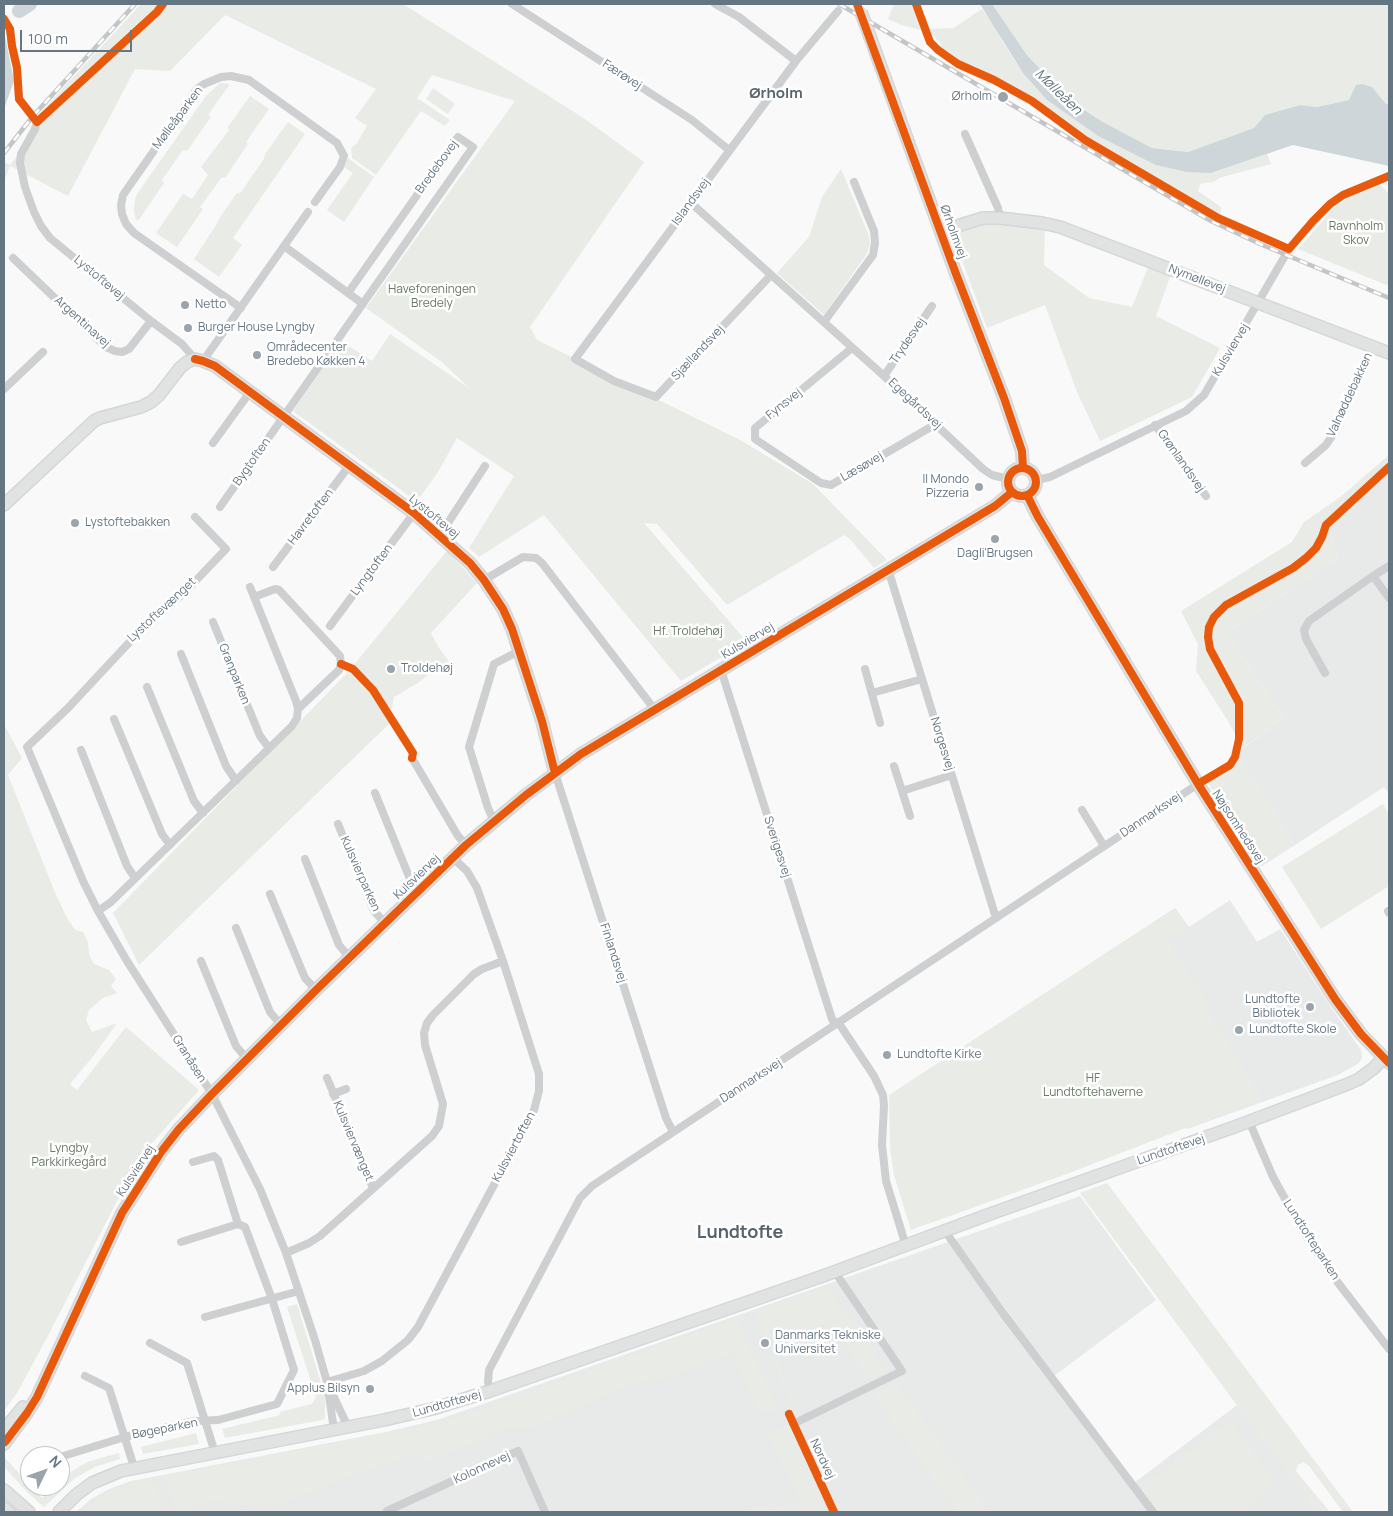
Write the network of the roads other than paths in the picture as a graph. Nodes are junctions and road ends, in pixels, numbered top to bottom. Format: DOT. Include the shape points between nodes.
graph roads {
  1 [pos="512,4"];
  2 [pos="715,4"];
  3 [pos="838,11"];
  4 [pos="861,13"];
  5 [pos="4,18"];
  6 [pos="796,61"];
  7 [pos="965,134"];
  8 [pos="729,150"];
  9 [pos="1389,176"];
  10 [pos="854,182"];
  11 [pos="315,202"];
  12 [pos="690,202"];
  13 [pos="308,212"];
  14 [pos="1000,218"];
  15 [pos="941,231"];
  16 [pos="284,246"];
  17 [pos="13,258"];
  18 [pos="771,275"];
  19 [pos="348,293"];
  20 [pos="1259,303"];
  21 [pos="363,304"];
  22 [pos="932,306"];
  23 [pos="241,308"];
  24 [pos="151,321"];
  25 [pos="824,322"];
  26 [pos="1373,347"];
  27 [pos="852,348"];
  28 [pos="43,352"];
  29 [pos="1389,354"];
  30 [pos="199,360"];
  31 [pos="884,376"];
  32 [pos="614,381"];
  33 [pos="4,389"];
  34 [pos="250,392"];
  35 [pos="284,417"];
  36 [pos="936,424"];
  37 [pos="1155,425"];
  38 [pos="213,443"];
  39 [pos="788,461"];
  40 [pos="1305,463"];
  41 [pos="349,466"];
  42 [pos="485,466"];
  43 [pos="1023,468"];
  44 [pos="1008,479"];
  45 [pos="1036,480"];
  46 [pos="1012,492"];
  47 [pos="1027,495"];
  48 [pos="1206,496"];
  49 [pos="4,505"];
  50 [pos="220,507"];
  51 [pos="414,514"];
  52 [pos="196,517"];
  53 [pos="440,535"];
  54 [pos="1389,566"];
  55 [pos="273,568"];
  56 [pos="888,569"];
  57 [pos="1373,576"];
  58 [pos="484,580"];
  59 [pos="250,587"];
  60 [pos="254,597"];
  61 [pos="1389,598"];
  62 [pos="213,622"];
  63 [pos="330,626"];
  64 [pos="519,651"];
  65 [pos="181,654"];
  66 [pos="865,669"];
  67 [pos="721,670"];
  68 [pos="1325,674"];
  69 [pos="922,679"];
  70 [pos="147,686"];
  71 [pos="872,693"];
  72 [pos="298,710"];
  73 [pos="655,710"];
  74 [pos="114,719"];
  75 [pos="880,723"];
  76 [pos="27,747"];
  77 [pos="269,748"];
  78 [pos="80,750"];
  79 [pos="412,758"];
  80 [pos="894,766"];
  81 [pos="555,773"];
  82 [pos="952,775"];
  83 [pos="236,780"];
  84 [pos="1198,784"];
  85 [pos="902,791"];
  86 [pos="375,793"];
  87 [pos="1082,810"];
  88 [pos="203,813"];
  89 [pos="910,816"];
  90 [pos="494,821"];
  91 [pos="338,824"];
  92 [pos="170,845"];
  93 [pos="466,845"];
  94 [pos="1104,846"];
  95 [pos="453,858"];
  96 [pos="304,859"];
  97 [pos="135,878"];
  98 [pos="420,890"];
  99 [pos="270,894"];
  100 [pos="98,911"];
  101 [pos="996,918"];
  102 [pos="385,923"];
  103 [pos="236,928"];
  104 [pos="350,958"];
  105 [pos="202,961"];
  106 [pos="503,961"];
  107 [pos="316,990"];
  108 [pos="837,1023"];
  109 [pos="282,1025"];
  110 [pos="247,1059"];
  111 [pos="1386,1061"];
  112 [pos="327,1078"];
  113 [pos="346,1089"];
  114 [pos="212,1094"];
  115 [pos="333,1094"];
  116 [pos="1250,1121"];
  117 [pos="673,1132"];
  118 [pos="193,1162"];
  119 [pos="373,1188"];
  120 [pos="238,1224"];
  121 [pos="945,1231"];
  122 [pos="181,1242"];
  123 [pos="906,1246"];
  124 [pos="286,1253"];
  125 [pos="835,1272"];
  126 [pos="299,1291"];
  127 [pos="272,1299"];
  128 [pos="205,1318"];
  129 [pos="150,1343"];
  130 [pos="1389,1349"];
  131 [pos="85,1376"];
  132 [pos="327,1382"];
  133 [pos="43,1383"];
  134 [pos="490,1391"];
  135 [pos="789,1414"];
  136 [pos="206,1421"];
  137 [pos="793,1424"];
  138 [pos="348,1427"];
  139 [pos="4,1430"];
  140 [pos="334,1430"];
  141 [pos="124,1437"];
  142 [pos="4,1444"];
  143 [pos="215,1453"];
  144 [pos="70,1454"];
  145 [pos="134,1467"];
  146 [pos="4,1490"];
  147 [pos="4,1508"];
  148 [pos="9,1512"];
  149 [pos="29,1512"];
  150 [pos="59,1512"];
  151 [pos="388,1512"];
  152 [pos="545,1512"];
  153 [pos="834,1512"];
  154 [pos="1153,1512"];
  1 -- 8 [label="street, Færøvej" via="692,120"];
  2 -- 6 [label="street" via="739,17"];
  3 -- 6 [label="street, Islandsvej"];
  4 -- 15 [label="street, Ørholmvej"];
  5 -- 24 [label="street, Lystoftevej" via="10,29 19,99 37,122 20,162 34,212 50,238"];
  6 -- 8 [label="street, Islandsvej"];
  7 -- 14 [label="street"];
  8 -- 12 [label="street, Islandsvej"];
  9 -- 20 [label="street, Kulsviervej" via="1343,195 1330,204 1292,245"];
  10 -- 25 [label="street" via="874,232 873,255"];
  11 -- 23 [label="street, Mølleåparken" via="340,167 344,156 337,143 249,80 222,76 197,90 123,195 122,214 134,233"];
  12 -- 18 [label="street, Egegårdsvej"];
  12 -- 32 [label="street, Islandsvej" via="575,359"];
  13 -- 16 [label="street"];
  14 -- 15 [label="street, Nymøllevej" via="982,218"];
  14 -- 20 [label="street, Nymøllevej" via="1042,223 1079,233"];
  15 -- 43 [label="street, Ørholmvej" via="1020,443"];
  16 -- 19 [label="street"];
  16 -- 23 [label="street"];
  17 -- 24 [label="street, Argentinavej" via="115,352 129,348"];
  18 -- 25 [label="street, Egegårdsvej"];
  18 -- 32 [label="street, Sjællandsvej" via="656,398"];
  19 -- 21 [label="street"];
  19 -- 21 [label="street, Bredebovej" via="458,137 473,147"];
  20 -- 26 [label="street, Nymøllevej"];
  20 -- 37 [label="street, Kulsviervej" via="1204,395 1186,411"];
  21 -- 35 [label="street, Bredebovej"];
  22 -- 31 [label="street, Trydesvej"];
  23 -- 30 [label="street"];
  24 -- 30 [label="street, Lystoftevej"];
  25 -- 27 [label="street, Egegårdsvej"];
  26 -- 29 [label="street, Nymøllevej"];
  26 -- 40 [label="street, Valnøddebakken" via="1334,433 1326,446"];
  27 -- 31 [label="street, Egegårdsvej"];
  27 -- 39 [label="street, Fynsvej" via="754,428 755,439"];
  28 -- 33 [label="street"];
  30 -- 34 [label="street, Lystoftevej" via="214,366"];
  30 -- 49 [label="street" via="187,362 180,368 151,402 100,418 87,427"];
  31 -- 36 [label="street, Egegårdsvej"];
  34 -- 35 [label="street, Lystoftevej"];
  34 -- 38 [label="street"];
  35 -- 41 [label="street, Lystoftevej"];
  35 -- 50 [label="street, Bygtoften"];
  36 -- 39 [label="street, Læsøvej" via="831,485 821,483"];
  36 -- 44 [label="street, Egegårdsvej" via="983,469"];
  37 -- 45 [label="street, Kulsviervej" via="1050,477"];
  37 -- 48 [label="street, Grønlandsvej"];
  41 -- 51 [label="street, Lystoftevej"];
  41 -- 55 [label="street, Havretoften"];
  42 -- 53 [label="street"];
  43 -- 44 [label="street" via="1013,471"];
  43 -- 45 [label="street" via="1032,472"];
  44 -- 46 [label="street"];
  45 -- 47 [label="street" via="1034,489"];
  46 -- 47 [label="street"];
  46 -- 56 [label="street, Kulsviervej" via="995,506"];
  47 -- 84 [label="street, Nøjsomhedsvej"];
  51 -- 53 [label="street, Lystoftevej"];
  51 -- 63 [label="street, Lyngtoften"];
  52 -- 76 [label="street, Lystoftevænget" via="226,549 184,593 152,618"];
  53 -- 58 [label="street, Lystoftevej"];
  54 -- 57 [label="street"];
  56 -- 67 [label="street, Kulsviervej"];
  56 -- 69 [label="street, Norgesvej"];
  57 -- 61 [label="street"];
  57 -- 68 [label="street" via="1309,621 1304,630"];
  58 -- 64 [label="street, Lystoftevej" via="504,611"];
  58 -- 73 [label="street" via="523,556 536,558"];
  59 -- 60 [label="street"];
  60 -- 72 [label="street"];
  60 -- 72 [label="street" via="279,590 340,656 342,664 339,670"];
  62 -- 77 [label="street, Granparken" via="260,736"];
  64 -- 81 [label="street, Lystoftevej"];
  64 -- 90 [label="street" via="494,664 469,747"];
  65 -- 83 [label="street" via="226,766"];
  66 -- 71 [label="street"];
  67 -- 73 [label="street, Kulsviervej"];
  67 -- 108 [label="street, Sverigesvej" via="832,1019"];
  69 -- 71 [label="street"];
  69 -- 82 [label="street, Norgesvej"];
  70 -- 88 [label="street" via="194,801"];
  71 -- 75 [label="street"];
  72 -- 77 [label="street" via="292,726"];
  73 -- 81 [label="street, Kulsviervej"];
  74 -- 92 [label="street" via="162,834"];
  76 -- 100 [label="street, Granåsen"];
  77 -- 83 [label="street"];
  78 -- 97 [label="street" via="127,866"];
  79 -- 93 [label="street"];
  80 -- 85 [label="street"];
  81 -- 90 [label="street, Kulsviervej"];
  81 -- 117 [label="street, Finlandsvej" via="663,1110"];
  82 -- 85 [label="street"];
  82 -- 101 [label="street, Norgesvej"];
  83 -- 88 [label="street"];
  84 -- 94 [label="street, Danmarksvej"];
  84 -- 111 [label="street, Nøjsomhedsvej" via="1334,999 1360,1034"];
  85 -- 89 [label="street"];
  86 -- 98 [label="street" via="410,879"];
  87 -- 94 [label="street"];
  88 -- 92 [label="street"];
  90 -- 93 [label="street, Kulsviervej"];
  91 -- 102 [label="street, Kulsvierparken" via="374,912"];
  92 -- 97 [label="street"];
  93 -- 95 [label="street, Kulsviervej"];
  94 -- 101 [label="street, Danmarksvej"];
  95 -- 98 [label="street, Kulsviervej"];
  95 -- 106 [label="street, Kulsviertoften" via="477,888"];
  96 -- 104 [label="street" via="339,945"];
  97 -- 100 [label="street"];
  98 -- 102 [label="street, Kulsviervej"];
  99 -- 107 [label="street" via="305,978"];
  100 -- 114 [label="street, Granåsen"];
  101 -- 108 [label="street, Danmarksvej"];
  102 -- 104 [label="street, Kulsviervej"];
  103 -- 109 [label="street" via="270,1012"];
  104 -- 107 [label="street, Kulsviervej"];
  105 -- 110 [label="street" via="236,1046"];
  106 -- 119 [label="street, Kulsviervænget" via="474,974 427,1024 425,1045 442,1104 439,1126"];
  106 -- 132 [label="street, Kulsviertoften" via="539,1074 534,1110 413,1333 382,1362"];
  107 -- 109 [label="street, Kulsviervej"];
  108 -- 117 [label="street, Danmarksvej"];
  108 -- 123 [label="street, Sverigesvej" via="874,1076 883,1095 882,1145 886,1181"];
  109 -- 110 [label="street, Kulsviervej"];
  110 -- 114 [label="street, Kulsviervej"];
  111 -- 116 [label="street, Lundtoftevej" via="1359,1079"];
  112 -- 115 [label="street, Kulsviervænget"];
  113 -- 115 [label="street, Kulsviervænget"];
  114 -- 124 [label="street, Granåsen" via="260,1189"];
  114 -- 133 [label="street, Kulsviervej" via="173,1137 122,1213"];
  115 -- 119 [label="street, Kulsviervænget"];
  116 -- 121 [label="street, Lundtoftevej"];
  116 -- 130 [label="street, Lundtofteparken" via="1273,1178 1300,1226 1329,1271"];
  117 -- 134 [label="street, Danmarksvej" via="592,1186 580,1198 489,1370"];
  118 -- 120 [label="street, Bøgeparken" via="214,1156 218,1160"];
  119 -- 124 [label="street, Kulsviervænget" via="320,1236"];
  120 -- 122 [label="street"];
  120 -- 127 [label="street, Bøgeparken" via="245,1227"];
  121 -- 123 [label="street, Lundtoftevej"];
  121 -- 154 [label="street"];
  123 -- 125 [label="street, Lundtoftevej"];
  124 -- 126 [label="street, Granåsen"];
  125 -- 134 [label="street, Lundtoftevej"];
  125 -- 137 [label="street" via="902,1371"];
  126 -- 127 [label="street"];
  126 -- 132 [label="street, Granåsen"];
  127 -- 128 [label="street"];
  127 -- 136 [label="street, Bøgeparken" via="294,1370 277,1404"];
  129 -- 136 [label="street, Bøgeparken" via="187,1364"];
  131 -- 141 [label="street, Bøgeparken" via="109,1388"];
  132 -- 138 [label="street, Granåsen"];
  132 -- 140 [label="street, Granåsen"];
  133 -- 139 [label="street, Kulsviervej"];
  133 -- 142 [label="street, Kulsviervej" via="27,1413"];
  134 -- 138 [label="street, Lundtoftevej" via="432,1409"];
  135 -- 137 [label="street, Nordvej"];
  136 -- 141 [label="street, Bøgeparken"];
  136 -- 143 [label="street, Bøgeparken"];
  137 -- 153 [label="street, Nordvej"];
  138 -- 140 [label="street, Lundtoftevej"];
  140 -- 143 [label="street, Lundtoftevej"];
  141 -- 144 [label="street, Bøgeparken"];
  141 -- 145 [label="street, Bøgeparken"];
  143 -- 145 [label="street, Lundtoftevej"];
  145 -- 150 [label="street, Lundtoftevej" via="92,1483"];
  146 -- 149 [label="street"];
  147 -- 148 [label="street"];
  151 -- 152 [label="street, Kolonnevej" via="518,1451"];
}
